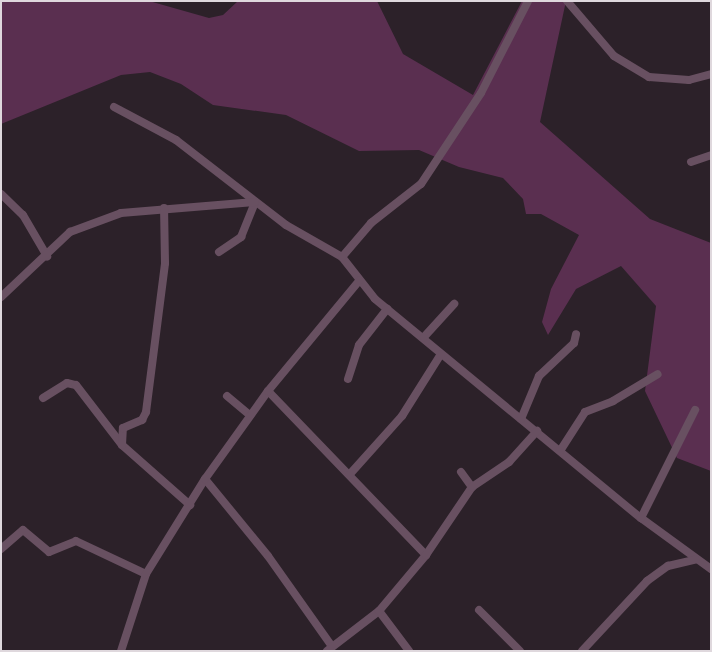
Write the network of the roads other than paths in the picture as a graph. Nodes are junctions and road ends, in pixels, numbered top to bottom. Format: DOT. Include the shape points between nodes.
graph roads {
  1 [pos="528,1"];
  2 [pos="568,1"];
  3 [pos="711,74"];
  4 [pos="114,107"];
  5 [pos="711,155"];
  6 [pos="691,162"];
  7 [pos="1,194"];
  8 [pos="255,202"];
  9 [pos="164,208"];
  10 [pos="219,252"];
  11 [pos="47,256"];
  12 [pos="342,258"];
  13 [pos="359,281"];
  14 [pos="1,297"];
  15 [pos="454,304"];
  16 [pos="387,309"];
  17 [pos="576,334"];
  18 [pos="424,337"];
  19 [pos="441,354"];
  20 [pos="658,374"];
  21 [pos="348,379"];
  22 [pos="268,391"];
  23 [pos="227,396"];
  24 [pos="43,398"];
  25 [pos="695,410"];
  26 [pos="250,415"];
  27 [pos="521,419"];
  28 [pos="537,431"];
  29 [pos="122,445"];
  30 [pos="560,451"];
  31 [pos="461,472"];
  32 [pos="350,474"];
  33 [pos="205,479"];
  34 [pos="472,486"];
  35 [pos="190,506"];
  36 [pos="641,518"];
  37 [pos="1,549"];
  38 [pos="426,555"];
  39 [pos="695,560"];
  40 [pos="711,569"];
  41 [pos="146,574"];
  42 [pos="479,610"];
  43 [pos="379,611"];
  44 [pos="329,648"];
  45 [pos="121,651"];
  46 [pos="409,651"];
  47 [pos="520,651"];
  48 [pos="582,651"];
  1 -- 12 [label="street" via="481,93 421,184 371,224"];
  2 -- 3 [label="street" via="614,56 649,76 689,80"];
  4 -- 8 [label="street" via="176,140"];
  5 -- 6 [label="street"];
  7 -- 11 [label="street" via="23,215"];
  8 -- 9 [label="street"];
  8 -- 10 [label="street" via="241,237"];
  8 -- 12 [label="street"];
  9 -- 11 [label="street" via="121,213 70,232"];
  9 -- 29 [label="street" via="165,263 146,412 142,420 123,428"];
  11 -- 14 [label="street"];
  12 -- 13 [label="street"];
  13 -- 16 [label="street"];
  13 -- 22 [label="street"];
  15 -- 18 [label="street"];
  16 -- 18 [label="street"];
  16 -- 21 [label="street" via="359,345"];
  17 -- 27 [label="street" via="574,343 539,376"];
  18 -- 19 [label="street"];
  19 -- 27 [label="street"];
  19 -- 32 [label="street" via="402,416"];
  20 -- 30 [label="street" via="613,401 585,412"];
  22 -- 26 [label="street"];
  22 -- 32 [label="street"];
  23 -- 26 [label="street"];
  24 -- 29 [label="street" via="67,383 76,385"];
  25 -- 36 [label="street"];
  26 -- 33 [label="street"];
  27 -- 28 [label="street"];
  28 -- 30 [label="street"];
  28 -- 34 [label="street" via="509,462"];
  29 -- 35 [label="street"];
  30 -- 36 [label="street"];
  31 -- 34 [label="street"];
  32 -- 38 [label="street"];
  33 -- 35 [label="street"];
  33 -- 44 [label="street" via="268,556"];
  34 -- 38 [label="street"];
  35 -- 41 [label="street"];
  36 -- 39 [label="street"];
  37 -- 41 [label="street" via="23,530 49,552 76,540"];
  38 -- 43 [label="street"];
  39 -- 40 [label="street"];
  39 -- 48 [label="street" via="668,566 647,581"];
  41 -- 45 [label="street"];
  42 -- 47 [label="street"];
  43 -- 44 [label="street"];
  43 -- 46 [label="street"];
}
